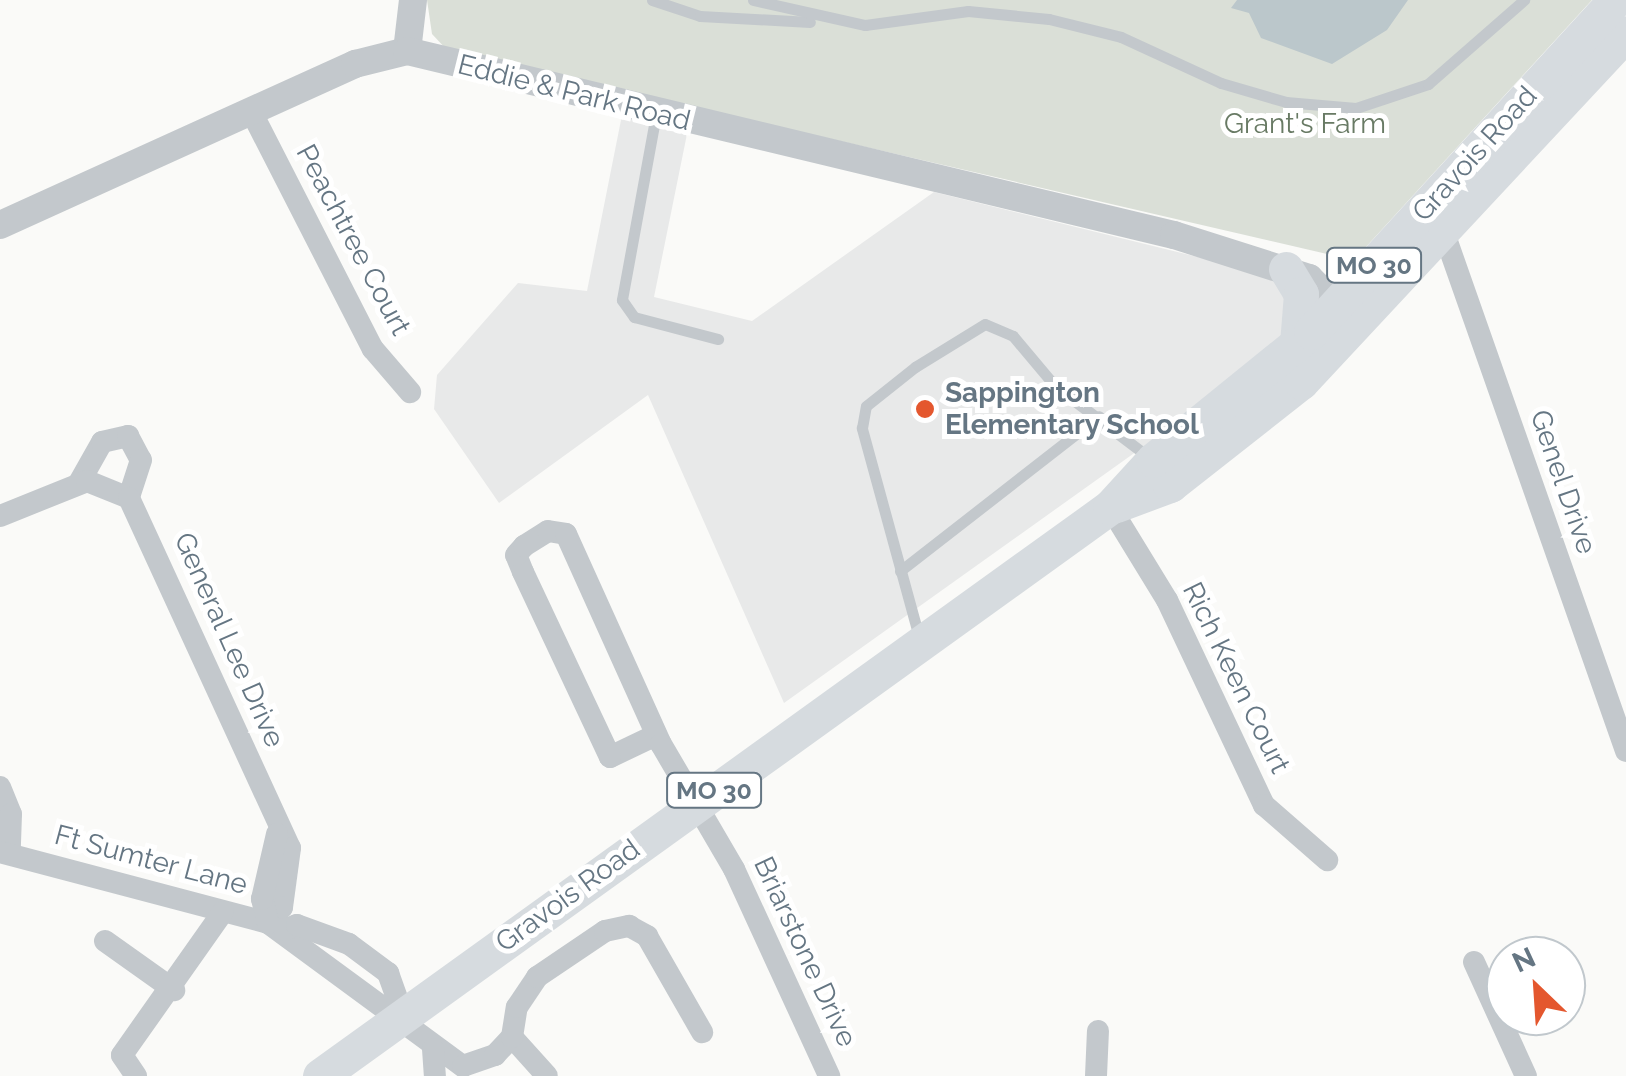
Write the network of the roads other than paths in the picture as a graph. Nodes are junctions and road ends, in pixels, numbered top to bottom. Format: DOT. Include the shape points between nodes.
graph roads {
  1 [pos="413,0"];
  2 [pos="652,0"];
  3 [pos="753,0"];
  4 [pos="1524,0"];
  5 [pos="1615,0"];
  6 [pos="865,25"];
  7 [pos="1622,42"];
  8 [pos="407,50"];
  9 [pos="251,111"];
  10 [pos="656,114"];
  11 [pos="0,225"];
  12 [pos="1444,234"];
  13 [pos="1174,235"];
  14 [pos="1286,269"];
  15 [pos="1354,309"];
  16 [pos="718,339"];
  17 [pos="1297,344"];
  18 [pos="410,392"];
  19 [pos="1099,416"];
  20 [pos="1152,460"];
  21 [pos="79,483"];
  22 [pos="130,498"];
  23 [pos="1110,507"];
  24 [pos="0,516"];
  25 [pos="900,571"];
  26 [pos="920,641"];
  27 [pos="656,735"];
  28 [pos="1626,751"];
  29 [pos="0,786"];
  30 [pos="699,800"];
  31 [pos="5,852"];
  32 [pos="1326,860"];
  33 [pos="223,912"];
  34 [pos="277,926"];
  35 [pos="105,941"];
  36 [pos="1474,962"];
  37 [pos="174,990"];
  38 [pos="403,1015"];
  39 [pos="1098,1031"];
  40 [pos="702,1032"];
  41 [pos="512,1037"];
  42 [pos="434,1048"];
  43 [pos="136,1076"];
  44 [pos="320,1076"];
  45 [pos="436,1076"];
  46 [pos="547,1076"];
  47 [pos="829,1076"];
  48 [pos="1096,1076"];
  49 [pos="1526,1076"];
  1 -- 8 [label="street"];
  2 -- 6 [label="lane" via="700,16"];
  3 -- 6 [label="lane"];
  4 -- 6 [label="lane" via="1428,84 1356,108 1286,102 1222,84 1120,37 1049,19 968,11"];
  5 -- 15 [label="main road, Gravois Road / MO 30"];
  7 -- 12 [label="main road, Gravois Road / MO 30"];
  8 -- 9 [label="street, Eddie & Park Road" via="380,54"];
  8 -- 10 [label="street, Eddie & Park Road"];
  9 -- 11 [label="street, Eddie & Park Road"];
  9 -- 18 [label="street, Peachtree Court" via="373,349"];
  10 -- 13 [label="street, Eddie & Park Road"];
  10 -- 16 [label="lane" via="622,300 634,317"];
  12 -- 15 [label="main road, Gravois Road / MO 30"];
  12 -- 28 [label="street, Genel Drive"];
  13 -- 14 [label="street, Eddie & Park Road"];
  13 -- 15 [label="street, Eddie & Park Road" via="1310,260"];
  14 -- 15 [label="street, Eddie & Park Road"];
  14 -- 17 [label="main road" via="1300,294"];
  15 -- 17 [label="main road, Gravois Road / MO 30"];
  15 -- 23 [label="main road, Gravois Road / MO 30" via="1201,462 1170,485"];
  17 -- 20 [label="main road, Gravois Road / MO 30"];
  19 -- 20 [label="lane"];
  19 -- 25 [label="lane"];
  19 -- 25 [label="lane" via="1054,386 1012,336 985,324 915,367 866,406 862,428"];
  20 -- 23 [label="main road, Gravois Road / MO 30"];
  21 -- 22 [label="street" via="107,485"];
  21 -- 22 [label="street" via="102,442 128,436 141,460"];
  21 -- 24 [label="street"];
  22 -- 34 [label="street, General Lee Drive" via="253,764 289,861"];
  23 -- 26 [label="main road, Gravois Road / MO 30"];
  23 -- 32 [label="street, Rich Keen Court" via="1167,600 1264,805"];
  25 -- 26 [label="lane"];
  26 -- 30 [label="main road, Gravois Road / MO 30"];
  27 -- 27 [label="street, Briarstone Drive" via="610,758 516,555 548,531 566,534"];
  27 -- 30 [label="street, Briarstone Drive"];
  29 -- 31 [label="street" via="11,814"];
  30 -- 38 [label="main road, Gravois Road / MO 30"];
  30 -- 47 [label="street, Briarstone Drive"];
  31 -- 33 [label="street, Ft Sumter Lane"];
  33 -- 34 [label="street, Ft Sumter Lane"];
  33 -- 37 [label="street"];
  34 -- 38 [label="street, Ft Sumter Lane" via="361,997"];
  34 -- 38 [label="street, Ft Sumter Lane" via="297,925 349,944 388,973"];
  35 -- 37 [label="street"];
  36 -- 49 [label="street"];
  37 -- 43 [label="street" via="122,1055"];
  38 -- 42 [label="street"];
  38 -- 44 [label="main road, Gravois Road / MO 30"];
  39 -- 48 [label="street"];
  40 -- 41 [label="street" via="648,936 628,926 605,931 537,977 517,1007"];
  41 -- 42 [label="street" via="495,1055 463,1066"];
  41 -- 46 [label="street"];
  42 -- 45 [label="street"];
}
